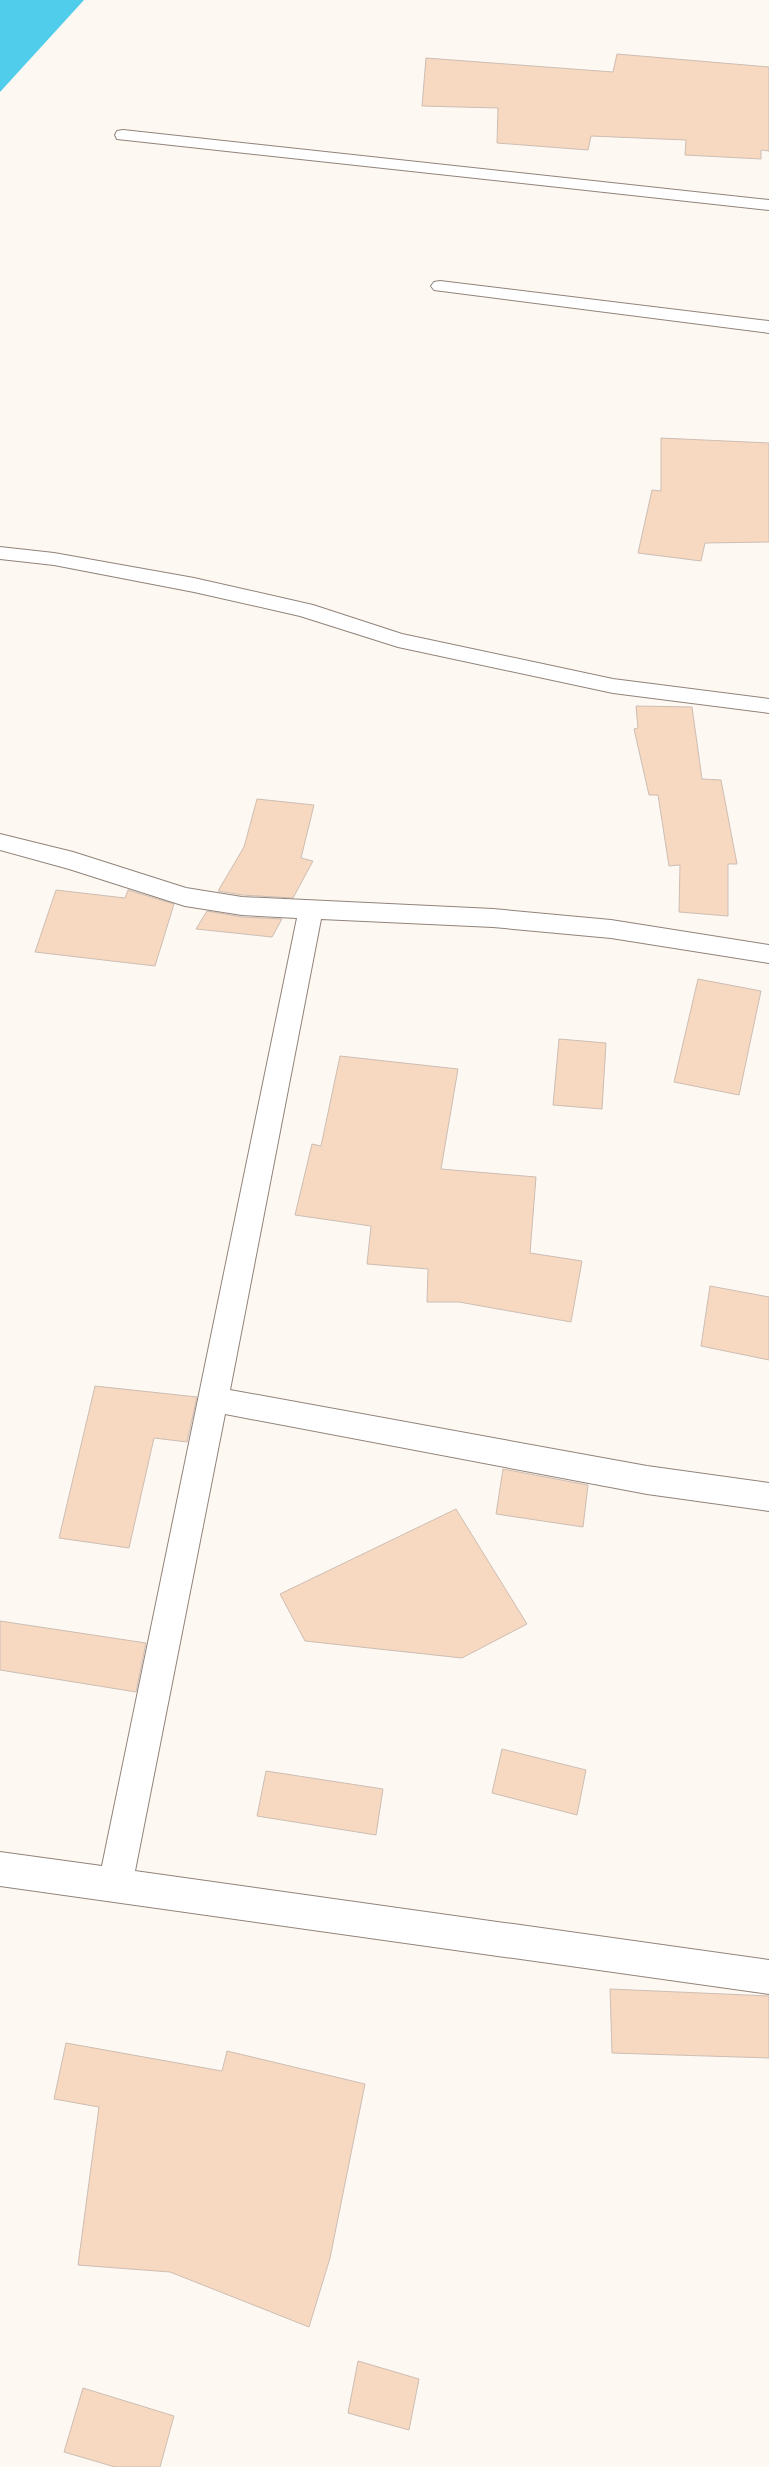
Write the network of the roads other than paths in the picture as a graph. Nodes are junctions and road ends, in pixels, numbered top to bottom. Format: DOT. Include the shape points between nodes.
graph roads {
  1 [pos="123,135"];
  2 [pos="769,205"];
  3 [pos="440,286"];
  4 [pos="769,327"];
  5 [pos="0,552"];
  6 [pos="769,706"];
  7 [pos="0,842"];
  8 [pos="311,910"];
  9 [pos="769,954"];
  10 [pos="212,1399"];
  11 [pos="769,1497"];
  12 [pos="0,1869"];
  13 [pos="115,1884"];
  14 [pos="769,1977"];
  1 -- 2 [label="street"];
  3 -- 4 [label="street"];
  5 -- 6 [label="street" via="194,585 305,610 398,640 613,686"];
  7 -- 8 [label="street" via="73,861 185,897 242,906"];
  8 -- 9 [label="street" via="493,918 611,928"];
  8 -- 10 [label="street" via="256,1198"];
  10 -- 11 [label="street" via="647,1480"];
  10 -- 13 [label="street"];
  12 -- 13 [label="street"];
  13 -- 14 [label="street"];
}
